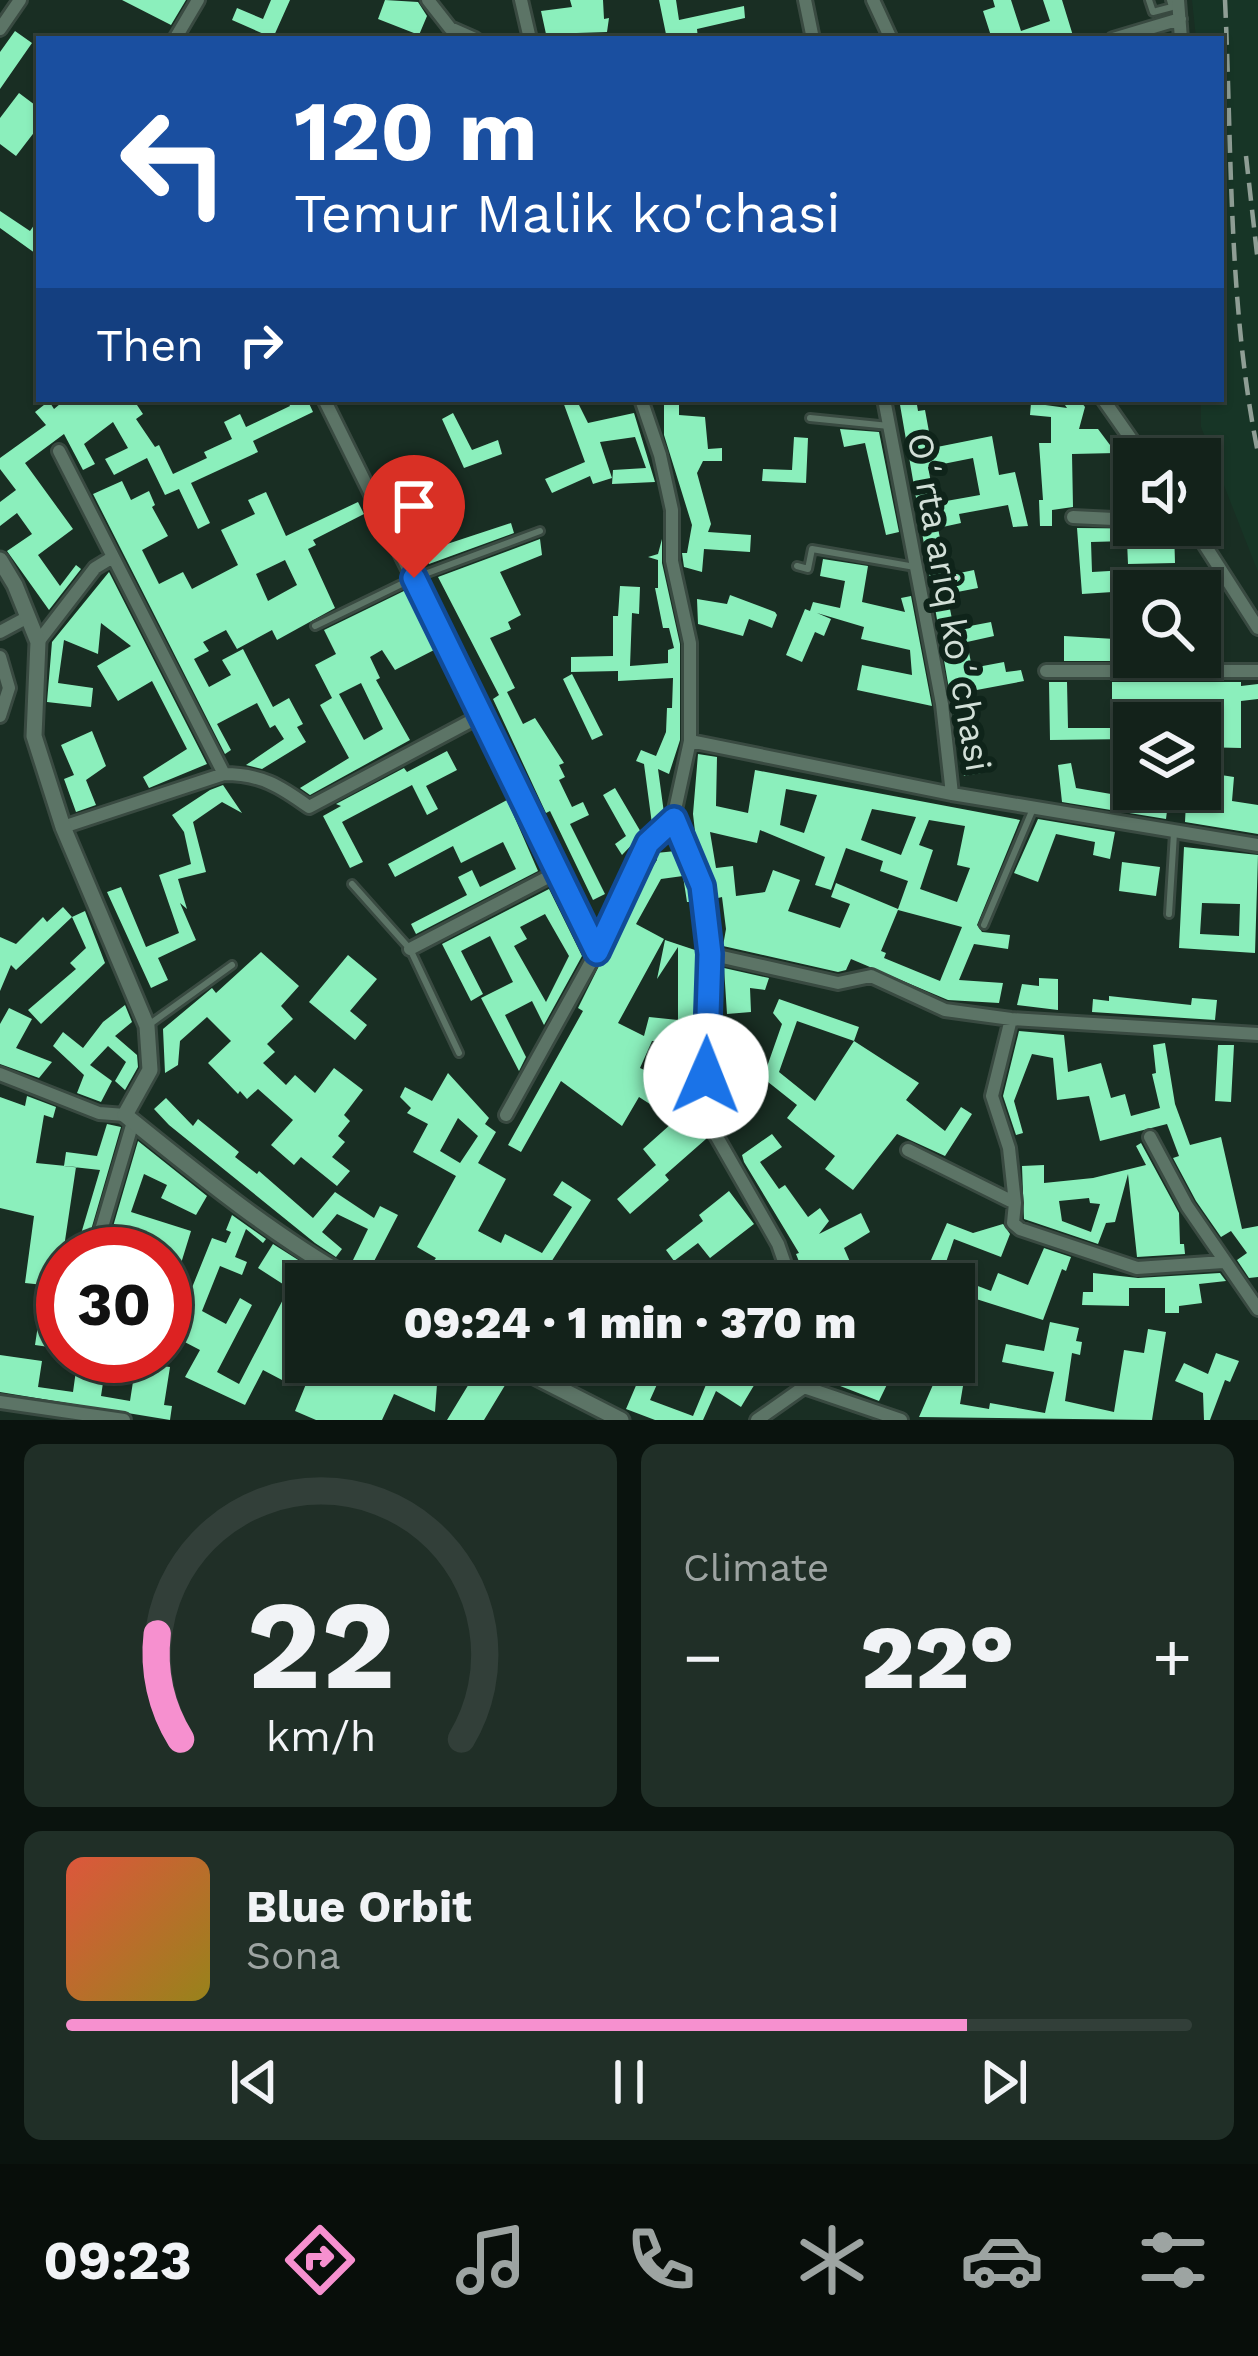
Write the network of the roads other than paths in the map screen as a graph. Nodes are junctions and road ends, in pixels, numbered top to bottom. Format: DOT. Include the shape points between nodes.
graph roads {
  1 [pos="20,0"];
  2 [pos="198,0"];
  3 [pos="428,0"];
  4 [pos="521,0"];
  5 [pos="805,0"];
  6 [pos="873,0"];
  7 [pos="1149,0"];
  8 [pos="1174,0"];
  9 [pos="1180,19"];
  10 [pos="0,28"];
  11 [pos="178,36"];
  12 [pos="469,36"];
  13 [pos="529,36"];
  14 [pos="812,36"];
  15 [pos="890,36"];
  16 [pos="1123,36"];
  17 [pos="1181,36"];
  18 [pos="326,402"];
  19 [pos="642,402"];
  20 [pos="885,402"];
  21 [pos="1104,402"];
  22 [pos="810,418"];
  23 [pos="889,426"];
  24 [pos="1130,438"];
  25 [pos="59,451"];
  26 [pos="1072,517"];
  27 [pos="1113,519"];
  28 [pos="540,531"];
  29 [pos="1205,546"];
  30 [pos="113,557"];
  31 [pos="0,560"];
  32 [pos="797,566"];
  33 [pos="915,567"];
  34 [pos="414,578"];
  35 [pos="28,617"];
  36 [pos="315,626"];
  37 [pos="1258,628"];
  38 [pos="0,632"];
  39 [pos="38,642"];
  40 [pos="0,657"];
  41 [pos="1046,670"];
  42 [pos="1258,671"];
  43 [pos="482,715"];
  44 [pos="0,716"];
  45 [pos="690,741"];
  46 [pos="224,773"];
  47 [pos="952,794"];
  48 [pos="1034,808"];
  49 [pos="674,819"];
  50 [pos="63,827"];
  51 [pos="1174,829"];
  52 [pos="1258,845"];
  53 [pos="556,873"];
  54 [pos="352,884"];
  55 [pos="1169,914"];
  56 [pos="984,925"];
  57 [pos="410,949"];
  58 [pos="597,952"];
  59 [pos="710,954"];
  60 [pos="232,965"];
  61 [pos="1011,1019"];
  62 [pos="147,1026"];
  63 [pos="1258,1034"];
  64 [pos="459,1053"];
  65 [pos="0,1074"];
  66 [pos="506,1115"];
  67 [pos="129,1119"];
  68 [pos="1150,1137"];
  69 [pos="908,1150"];
  70 [pos="1015,1202"];
  71 [pos="101,1227"];
  72 [pos="1223,1262"];
  73 [pos="323,1263"];
  74 [pos="784,1263"];
  75 [pos="1258,1310"];
  76 [pos="548,1383"];
  77 [pos="804,1383"];
  78 [pos="804,1387"];
  79 [pos="0,1402"];
  80 [pos="124,1420"];
  81 [pos="620,1420"];
  82 [pos="757,1420"];
  83 [pos="901,1420"];
  1 -- 10 [label="street"];
  2 -- 11 [label="street"];
  3 -- 12 [label="street" via="450,28"];
  4 -- 13 [label="street"];
  5 -- 14 [label="street"];
  6 -- 15 [label="street"];
  7 -- 8 [label="lane" via="1153,12"];
  8 -- 9 [label="street"];
  9 -- 16 [label="street"];
  9 -- 17 [label="street"];
  18 -- 34 [label="street"];
  19 -- 45 [label="street" via="672,509 672,562 690,643"];
  20 -- 23 [label="street, Oʻrta ariq koʻchasi"];
  21 -- 24 [label="street"];
  22 -- 23 [label="lane"];
  23 -- 33 [label="street, Oʻrta ariq koʻchasi"];
  25 -- 30 [label="street"];
  26 -- 27 [label="street"];
  28 -- 34 [label="lane"];
  29 -- 37 [label="street"];
  30 -- 39 [label="street" via="95,568"];
  30 -- 46 [label="street"];
  31 -- 35 [label="street"];
  32 -- 33 [label="lane" via="808,569 812,549"];
  33 -- 47 [label="street, Oʻrta ariq koʻchasi"];
  34 -- 36 [label="lane"];
  34 -- 43 [label="street"];
  35 -- 38 [label="street"];
  35 -- 39 [label="street"];
  39 -- 50 [label="street" via="34,736"];
  40 -- 44 [label="street" via="9,688"];
  41 -- 42 [label="street"];
  43 -- 46 [label="street" via="309,808 273,781"];
  43 -- 53 [label="street"];
  45 -- 47 [label="street"];
  45 -- 49 [label="street"];
  46 -- 50 [label="street"];
  47 -- 48 [label="street, Oʻrta ariq koʻchasi"];
  48 -- 51 [label="street, Oʻrta ariq koʻchasi"];
  48 -- 56 [label="lane"];
  49 -- 58 [label="street" via="648,843"];
  49 -- 59 [label="street" via="702,886"];
  50 -- 62 [label="street"];
  51 -- 52 [label="street, Oʻrta ariq koʻchasi"];
  51 -- 55 [label="lane"];
  53 -- 57 [label="street"];
  53 -- 58 [label="street"];
  54 -- 57 [label="lane"];
  57 -- 64 [label="lane"];
  58 -- 66 [label="street"];
  59 -- 61 [label="street" via="838,983 871,976 945,1010"];
  59 -- 74 [label="street" via="705,1116"];
  60 -- 62 [label="lane"];
  61 -- 63 [label="street"];
  61 -- 70 [label="street" via="992,1096"];
  62 -- 67 [label="street" via="150,1070"];
  65 -- 67 [label="street"];
  67 -- 71 [label="street"];
  67 -- 73 [label="street"];
  68 -- 72 [label="street"];
  69 -- 70 [label="street"];
  70 -- 72 [label="street" via="1020,1229 1137,1268"];
  72 -- 75 [label="street"];
  76 -- 81 [label="street"];
  77 -- 78 [label="street"];
  78 -- 82 [label="street"];
  78 -- 83 [label="street"];
  79 -- 80 [label="street"];
}
